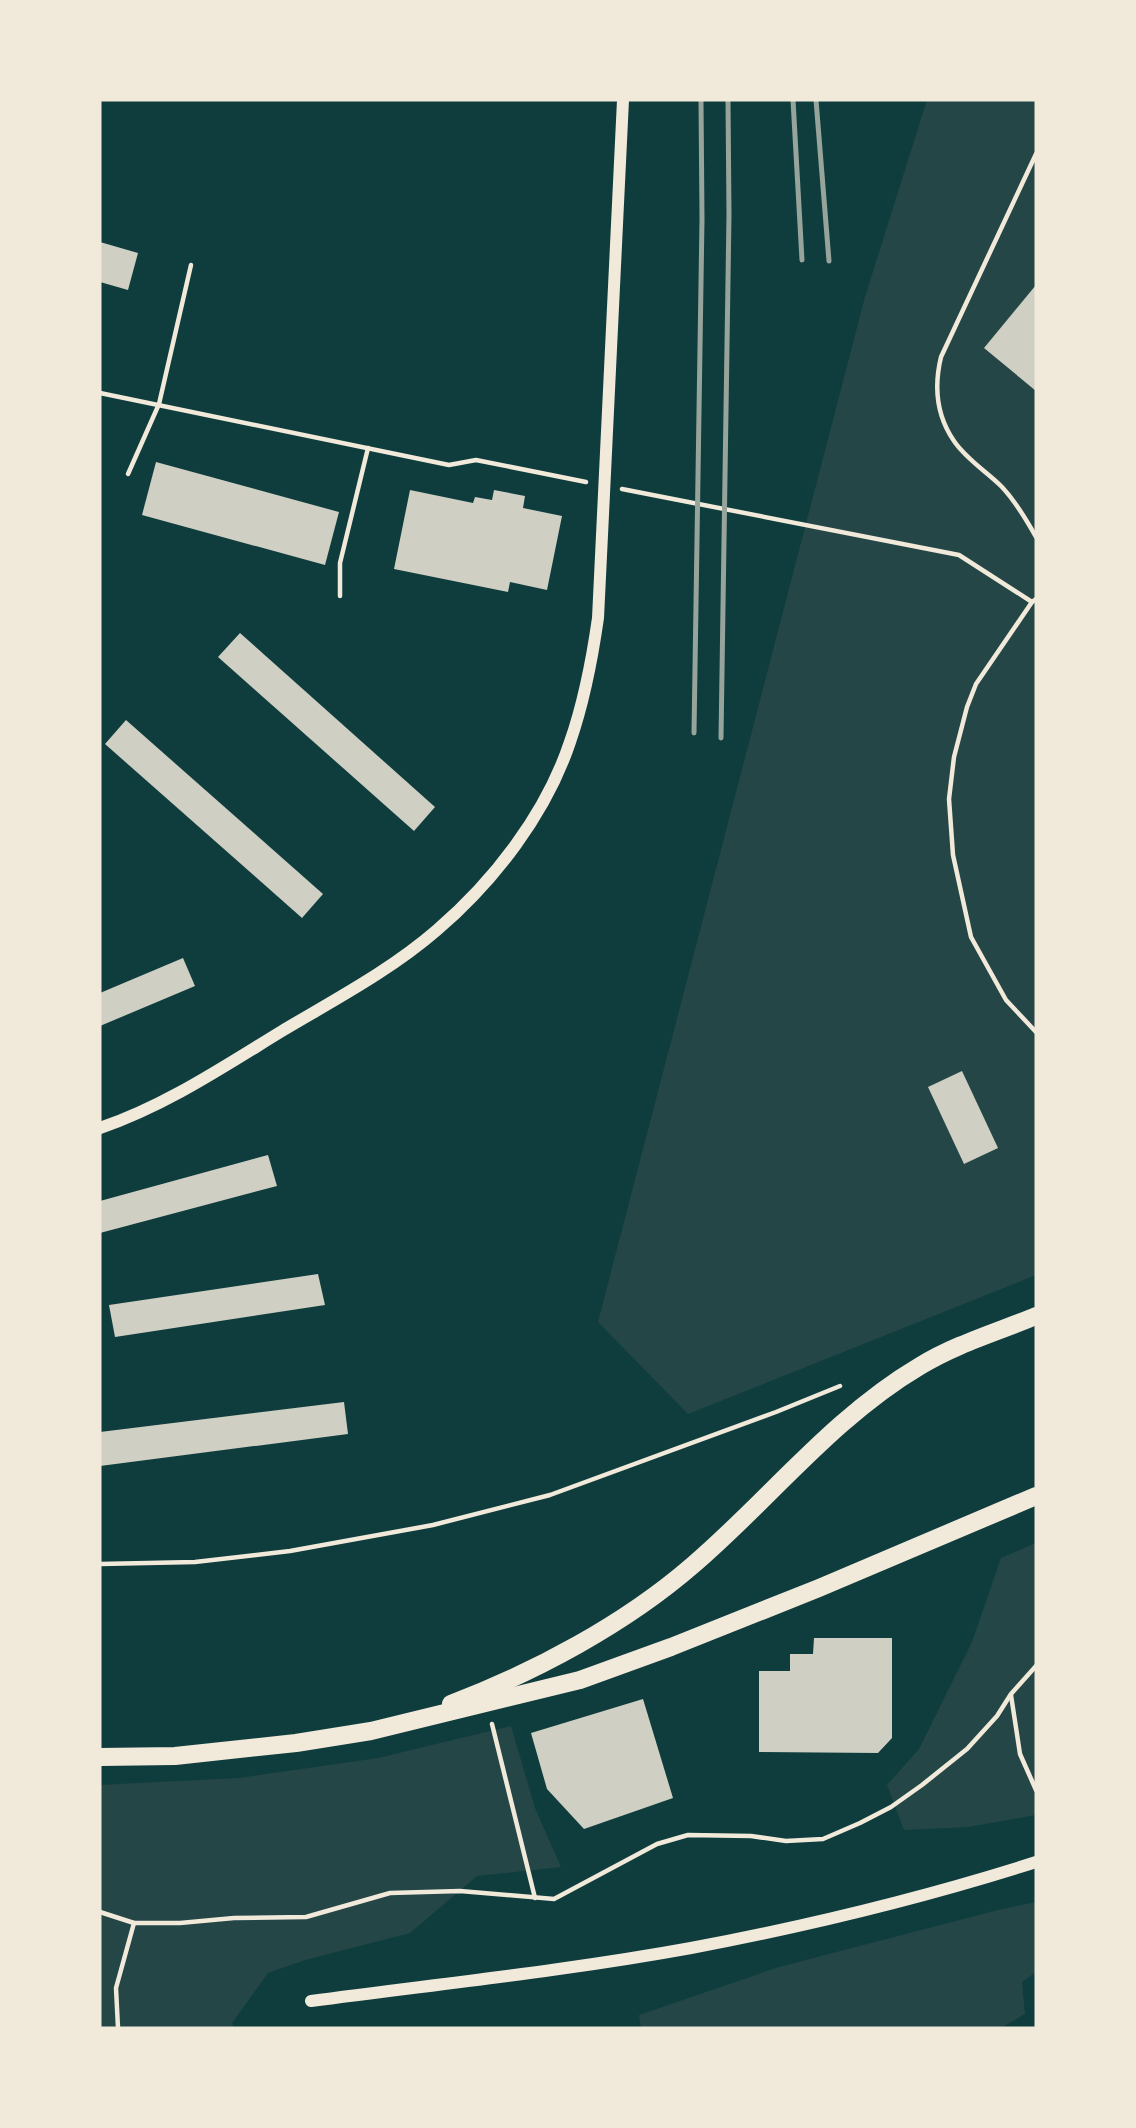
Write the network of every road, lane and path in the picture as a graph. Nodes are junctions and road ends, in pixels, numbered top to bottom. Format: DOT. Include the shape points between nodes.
graph roads {
  1 [pos="622,100"];
  2 [pos="1036,154"];
  3 [pos="191,265"];
  4 [pos="100,393"];
  5 [pos="159,404"];
  6 [pos="368,448"];
  7 [pos="128,474"];
  8 [pos="597,484"];
  9 [pos="610,486"];
  10 [pos="1036,537"];
  11 [pos="340,596"];
  12 [pos="1034,600"];
  13 [pos="1036,1032"];
  14 [pos="100,1128"];
  15 [pos="1036,1316"];
  16 [pos="840,1387"];
  17 [pos="1036,1496"];
  18 [pos="100,1564"];
  19 [pos="1036,1666"];
  20 [pos="1011,1694"];
  21 [pos="492,1724"];
  22 [pos="371,1731"];
  23 [pos="100,1756"];
  24 [pos="1036,1790"];
  25 [pos="1036,1862"];
  26 [pos="536,1898"];
  27 [pos="100,1912"];
  28 [pos="134,1923"];
  29 [pos="312,2001"];
  30 [pos="118,2028"];
  1 -- 14 [label="street" via="598,618 591,669 570,743 549,793 510,852 435,932 373,976 176,1095"];
  2 -- 10 [label="path" via="936,378 941,414 954,442 1002,487"];
  3 -- 5 [label="path"];
  4 -- 5 [label="path"];
  5 -- 6 [label="path"];
  5 -- 7 [label="path"];
  6 -- 8 [label="path" via="449,465 476,460"];
  6 -- 11 [label="path" via="340,562"];
  9 -- 12 [label="path" via="959,555"];
  12 -- 13 [label="path" via="976,684 954,757 949,799 953,855 971,937 1006,1000"];
  15 -- 22 [label="main road" via="953,1348 887,1388 823,1440 694,1565 632,1611 515,1676"];
  16 -- 18 [label="path" via="550,1495 433,1525 290,1551 195,1562"];
  17 -- 22 [label="main road" via="819,1588 593,1675"];
  19 -- 20 [label="path"];
  20 -- 24 [label="path" via="1020,1754"];
  20 -- 26 [label="path" via="967,1749 911,1792 860,1823 822,1839 688,1835 657,1844 554,1899"];
  21 -- 26 [label="path"];
  22 -- 23 [label="main road" via="175,1756"];
  25 -- 29 [label="street" via="875,1908 690,1948"];
  26 -- 28 [label="path" via="460,1891 390,1893 306,1917"];
  27 -- 28 [label="path"];
  28 -- 30 [label="path" via="116,1988"];
}
